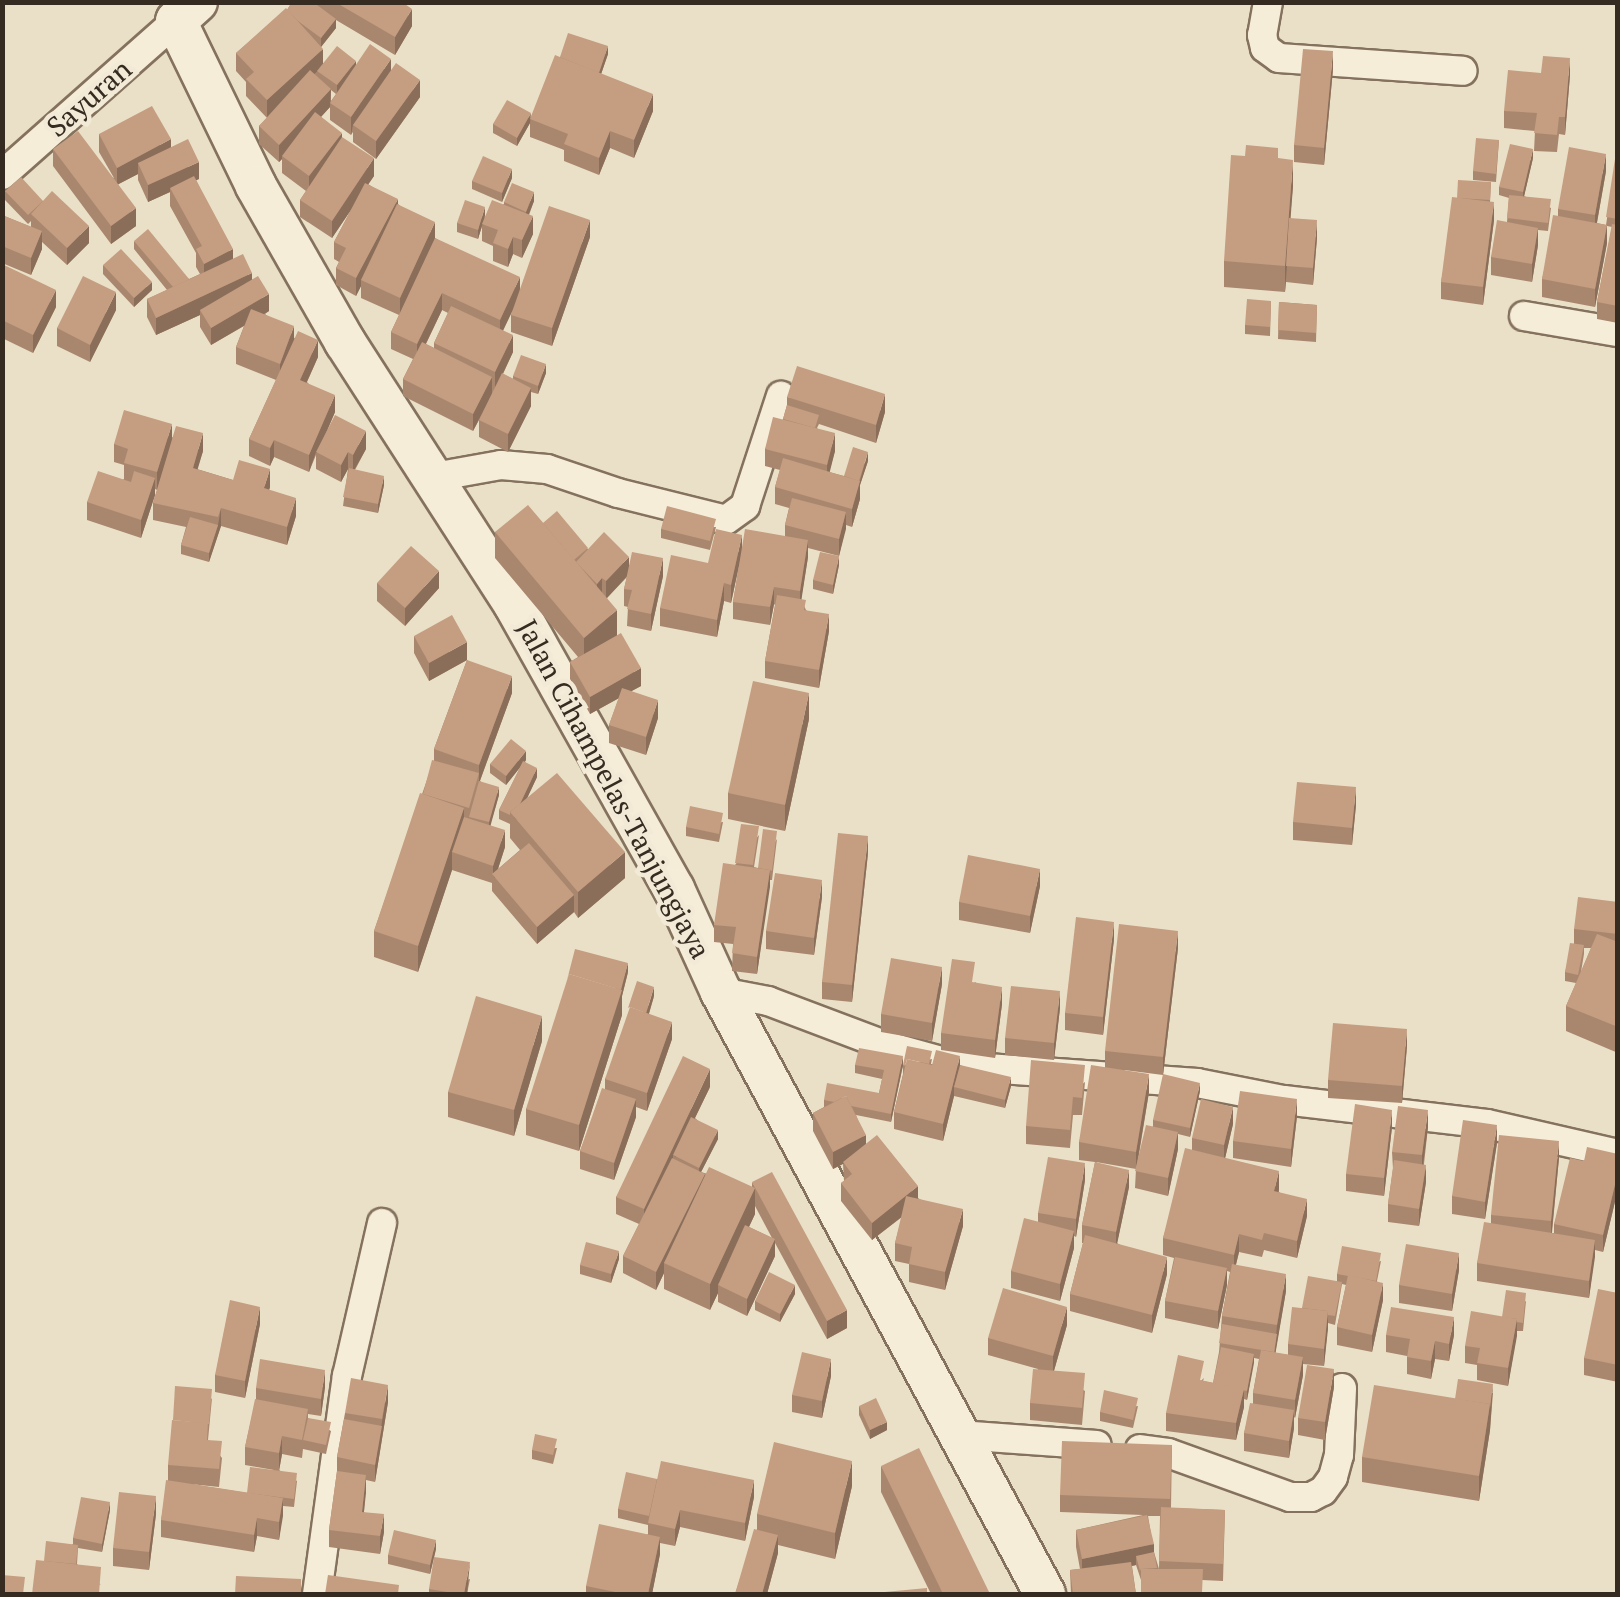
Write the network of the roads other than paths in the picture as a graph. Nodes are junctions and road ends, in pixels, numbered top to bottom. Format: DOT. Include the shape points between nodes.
graph roads {
  1 [pos="1268,2"];
  2 [pos="187,12"];
  3 [pos="1463,71"];
  4 [pos="2,175"];
  5 [pos="1524,316"];
  6 [pos="1618,332"];
  7 [pos="781,396"];
  8 [pos="434,477"];
  9 [pos="721,992"];
  10 [pos="1618,1154"];
  11 [pos="382,1223"];
  12 [pos="1342,1388"];
  13 [pos="958,1435"];
  14 [pos="317,1594"];
  15 [pos="1045,1594"];
  1 -- 3 [label="street" via="1262,35 1265,48 1279,58"];
  2 -- 4 [label="street, Sayuran"];
  2 -- 8 [label="main road, Jalan Cihampelas-Tanjungjaya" via="256,186"];
  5 -- 6 [label="street"];
  7 -- 8 [label="street" via="745,506 726,520 547,469 502,465"];
  8 -- 9 [label="main road, Jalan Cihampelas-Tanjungjaya" via="516,606 646,839"];
  9 -- 10 [label="street" via="768,1001 959,1066 1197,1084 1488,1124"];
  9 -- 13 [label="main road, Jalan Cihampelas-Tanjungjaya"];
  11 -- 14 [label="street" via="347,1376"];
  12 -- 13 [label="street" via="1333,1477 1311,1497 1290,1497 1168,1454"];
  13 -- 15 [label="main road, Jalan Cihampelas-Tanjungjaya"];
}
